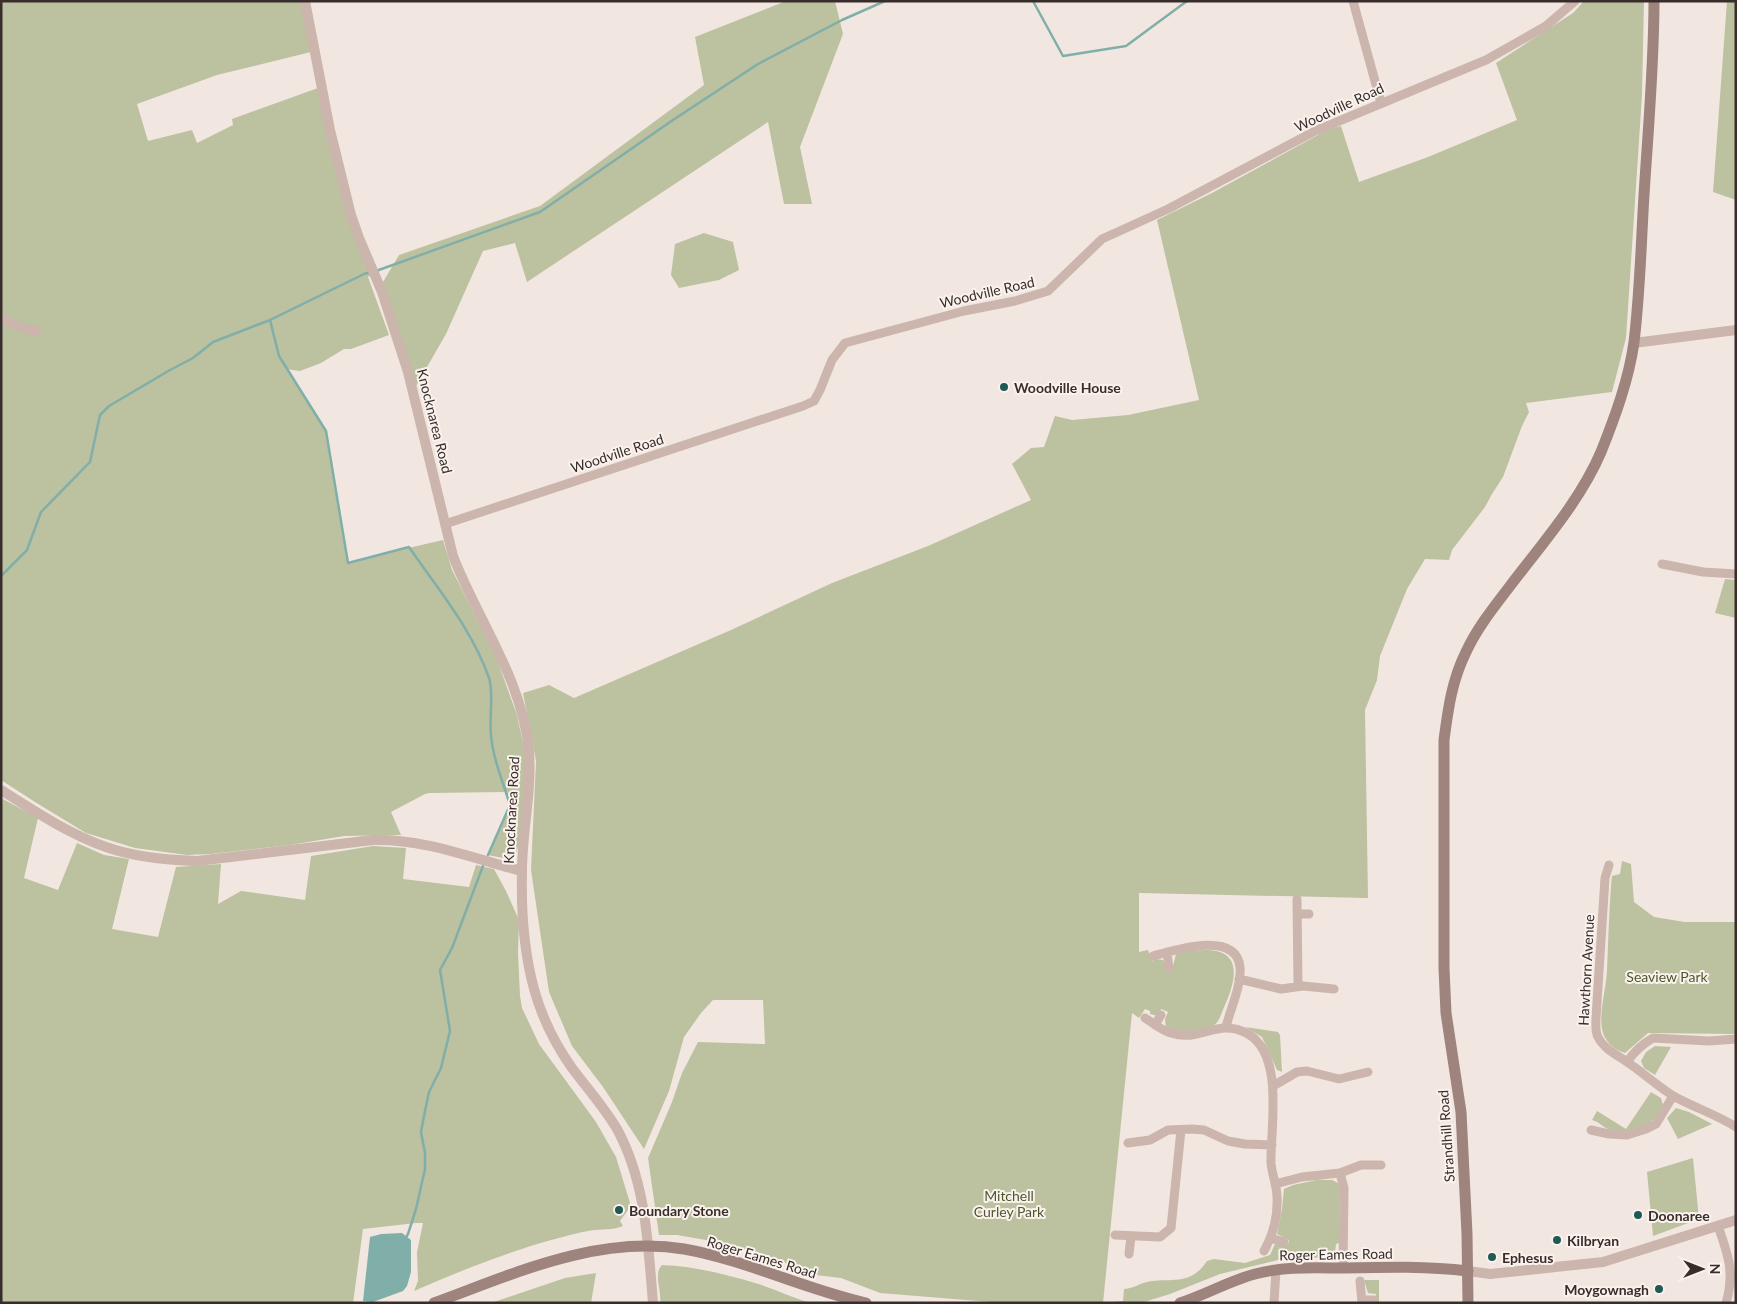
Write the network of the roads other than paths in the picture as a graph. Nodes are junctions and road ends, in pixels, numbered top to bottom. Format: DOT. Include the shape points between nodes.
graph roads {
  1 [pos="305,1"];
  2 [pos="1353,1"];
  3 [pos="1575,1"];
  4 [pos="1654,1"];
  5 [pos="1381,103"];
  6 [pos="1,318"];
  7 [pos="1736,330"];
  8 [pos="37,332"];
  9 [pos="1634,343"];
  10 [pos="445,524"];
  11 [pos="1662,564"];
  12 [pos="1736,574"];
  13 [pos="1,790"];
  14 [pos="1609,865"];
  15 [pos="522,871"];
  16 [pos="1297,899"];
  17 [pos="1297,914"];
  18 [pos="1309,914"];
  19 [pos="1167,952"];
  20 [pos="1153,956"];
  21 [pos="1169,969"];
  22 [pos="1239,979"];
  23 [pos="1298,986"];
  24 [pos="1334,989"];
  25 [pos="1161,1015"];
  26 [pos="1145,1018"];
  27 [pos="1155,1024"];
  28 [pos="1226,1027"];
  29 [pos="1736,1039"];
  30 [pos="1627,1062"];
  31 [pos="1368,1072"];
  32 [pos="1273,1086"];
  33 [pos="1673,1096"];
  34 [pos="1736,1127"];
  35 [pos="1181,1130"];
  36 [pos="1591,1130"];
  37 [pos="1128,1143"];
  38 [pos="1272,1145"];
  39 [pos="1381,1165"];
  40 [pos="1340,1173"];
  41 [pos="1275,1184"];
  42 [pos="1736,1220"];
  43 [pos="1718,1226"];
  44 [pos="1115,1235"];
  45 [pos="1131,1236"];
  46 [pos="1271,1238"];
  47 [pos="1284,1242"];
  48 [pos="647,1247"];
  49 [pos="1264,1252"];
  50 [pos="1129,1254"];
  51 [pos="1343,1268"];
  52 [pos="1276,1270"];
  53 [pos="1468,1271"];
  54 [pos="1360,1280"];
  55 [pos="1374,1300"];
  56 [pos="1362,1302"];
  57 [pos="434,1303"];
  58 [pos="653,1303"];
  59 [pos="866,1303"];
  60 [pos="1180,1303"];
  61 [pos="1274,1303"];
  62 [pos="1468,1303"];
  63 [pos="1726,1303"];
  1 -- 10 [label="street, Knocknarea Road" via="351,215 408,372"];
  2 -- 5 [label="street"];
  3 -- 5 [label="street, Woodville Road" via="1546,26 1486,60"];
  4 -- 9 [label="main road, Strandhill Road" via="1651,100"];
  5 -- 10 [label="street, Woodville Road" via="1315,131 1102,239 1048,291 845,343 832,360 814,401 803,406"];
  6 -- 8 [label="street"];
  7 -- 9 [label="street"];
  9 -- 53 [label="main road, Strandhill Road" via="1616,411 1587,480 1490,612 1466,651 1451,690 1444,740 1444,968 1446,1013 1461,1118"];
  10 -- 15 [label="street, Knocknarea Road" via="453,556 494,639 524,723 530,773"];
  11 -- 12 [label="street"];
  13 -- 15 [label="street" via="56,823 108,848 171,860 197,861 373,840 398,840 431,845"];
  14 -- 30 [label="street, Hawthorn Avenue" via="1604,878 1596,1034 1616,1056"];
  15 -- 48 [label="street, Knocknarea Road" via="525,933 537,1000 558,1047 611,1119 623,1141 640,1190"];
  16 -- 17 [label="street"];
  17 -- 18 [label="street"];
  17 -- 23 [label="street"];
  19 -- 20 [label="street"];
  19 -- 21 [label="street"];
  19 -- 22 [label="street" via="1210,945 1232,950 1241,968"];
  22 -- 23 [label="street" via="1281,989"];
  22 -- 28 [label="street"];
  23 -- 24 [label="street"];
  25 -- 27 [label="street"];
  26 -- 27 [label="street"];
  27 -- 28 [label="street" via="1172,1034 1187,1035"];
  28 -- 32 [label="street" via="1249,1035 1262,1048"];
  29 -- 30 [label="street" via="1653,1038"];
  30 -- 33 [label="street"];
  31 -- 32 [label="street" via="1339,1079 1307,1071 1297,1072"];
  32 -- 38 [label="street"];
  33 -- 34 [label="street"];
  33 -- 36 [label="street" via="1656,1124 1646,1129 1627,1135"];
  35 -- 37 [label="street" via="1168,1130 1150,1140"];
  35 -- 38 [label="street" via="1192,1128 1228,1141"];
  35 -- 45 [label="street" via="1171,1228 1160,1238"];
  38 -- 41 [label="street" via="1271,1165"];
  39 -- 40 [label="street" via="1361,1165"];
  40 -- 41 [label="street"];
  40 -- 51 [label="street" via="1344,1188"];
  41 -- 46 [label="street" via="1278,1197"];
  42 -- 43 [label="street"];
  43 -- 53 [label="street" via="1603,1262 1490,1274"];
  43 -- 63 [label="street" via="1731,1267"];
  44 -- 45 [label="street"];
  45 -- 50 [label="street"];
  46 -- 47 [label="street"];
  46 -- 49 [label="street"];
  48 -- 57 [label="main road, Roger Eames Road" via="610,1249 554,1260"];
  48 -- 58 [label="street, Knocknarea Road"];
  48 -- 59 [label="main road, Roger Eames Road" via="685,1250 730,1260 788,1281"];
  51 -- 52 [label="main road, Roger Eames Road"];
  51 -- 53 [label="main road, Roger Eames Road"];
  52 -- 60 [label="main road, Roger Eames Road" via="1254,1274"];
  52 -- 61 [label="street"];
  53 -- 62 [label="main road, Strandhill Road"];
  54 -- 56 [label="street"];
  55 -- 56 [label="street"];
}
